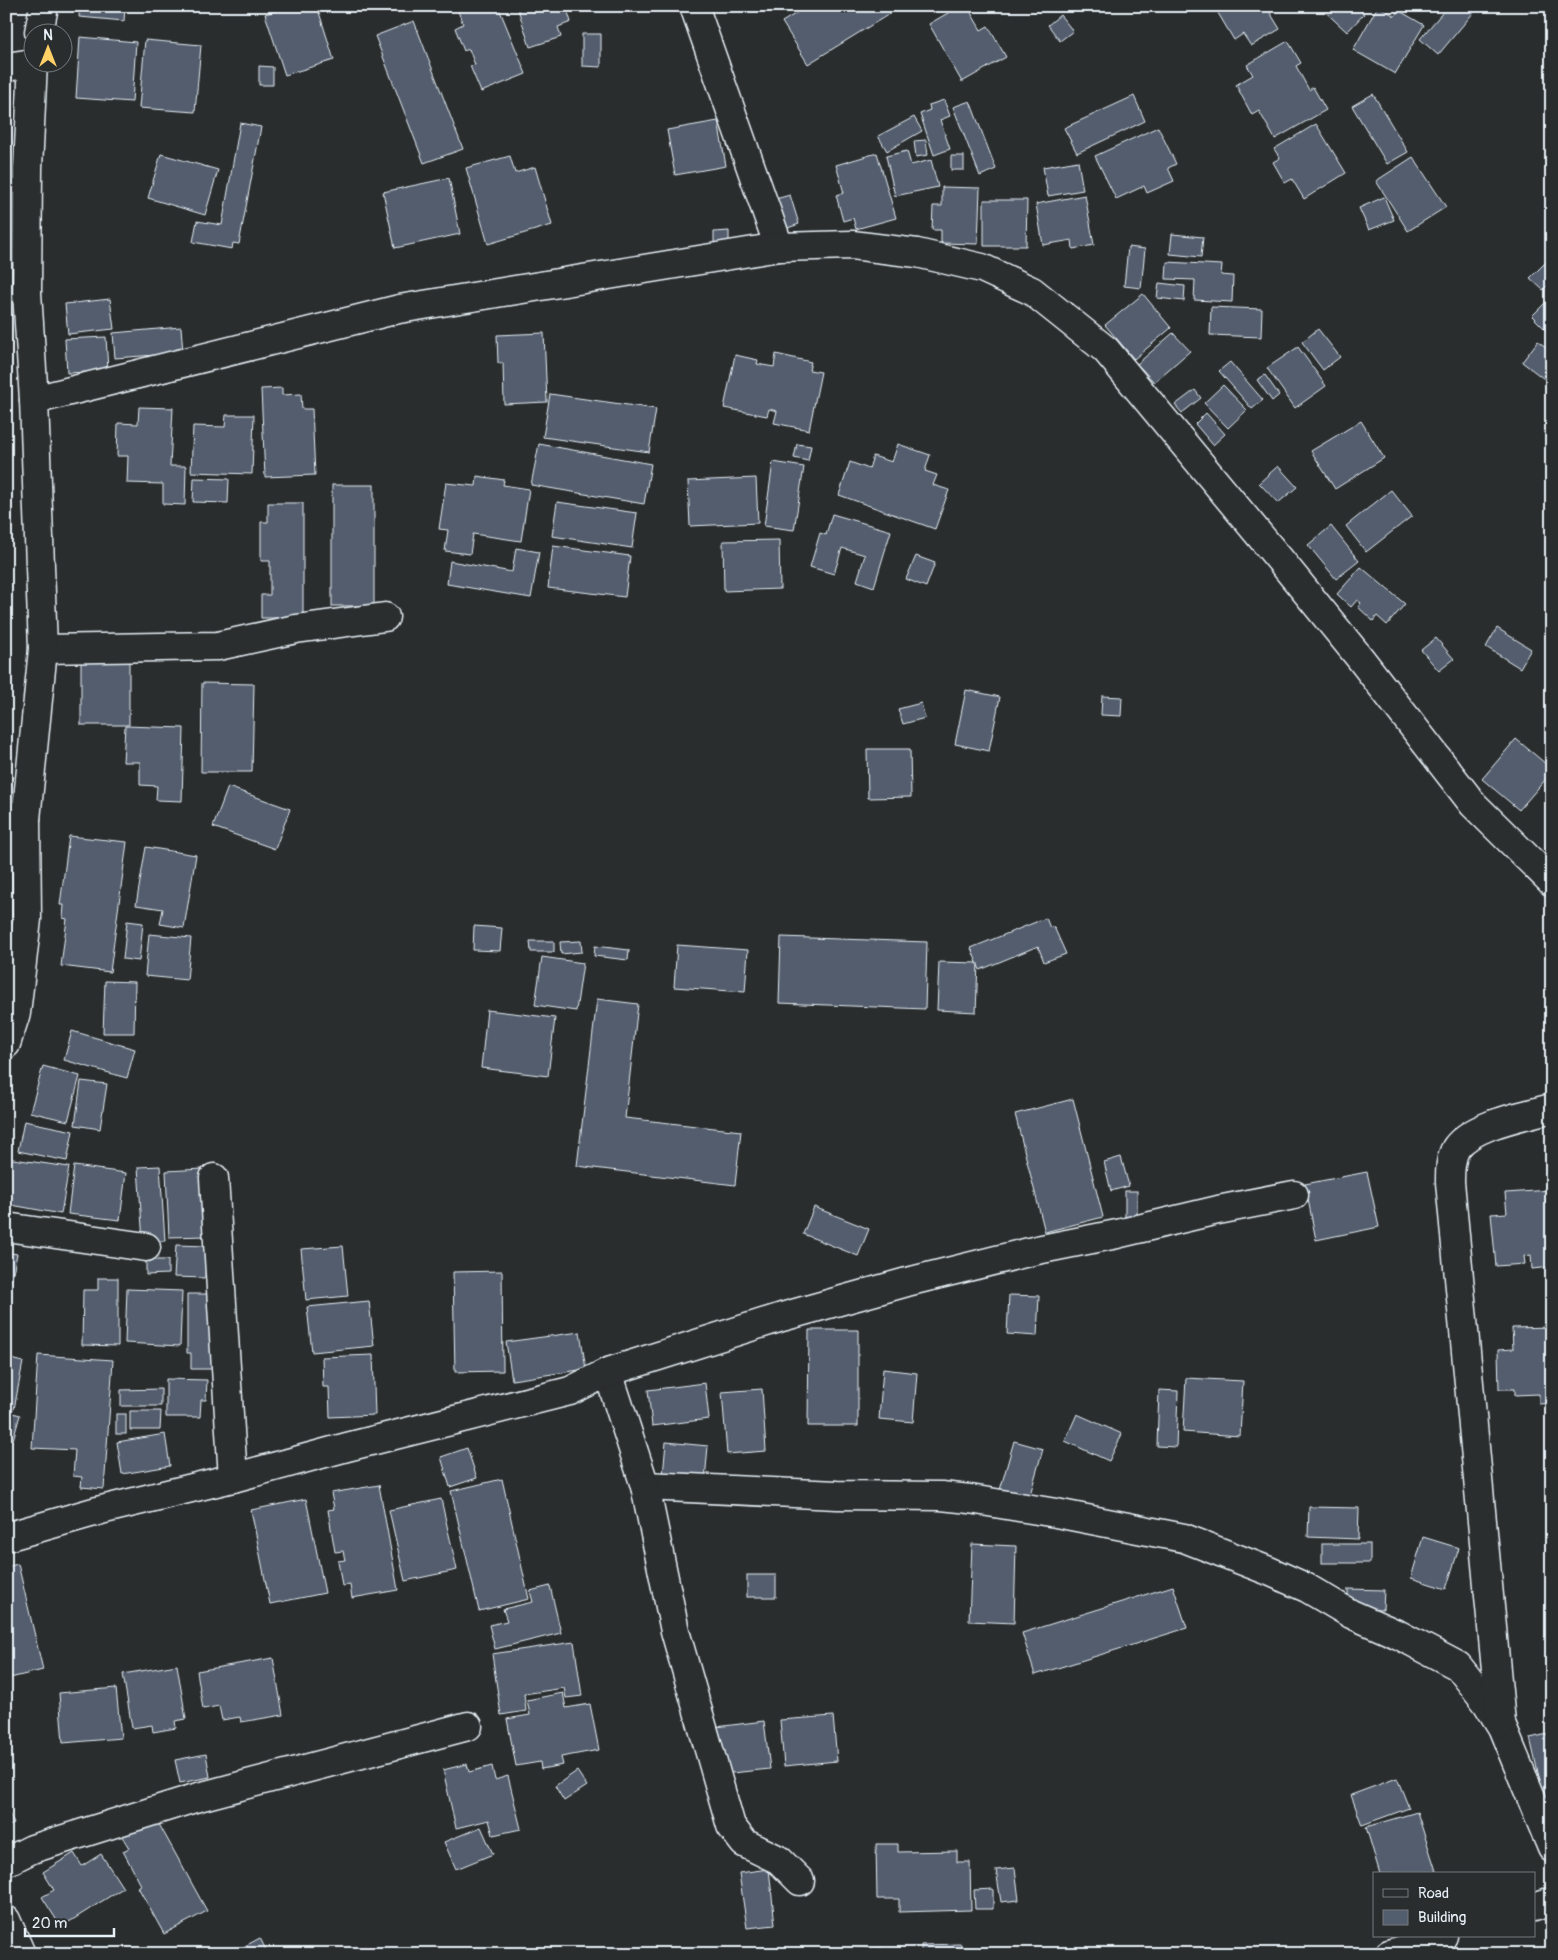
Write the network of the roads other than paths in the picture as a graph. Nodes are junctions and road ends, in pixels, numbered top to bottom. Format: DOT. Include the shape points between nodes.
graph roads {
  1 [pos="44,6"];
  2 [pos="694,6"];
  3 [pos="41,22"];
  4 [pos="22,65"];
  5 [pos="6,67"];
  6 [pos="33,72"];
  7 [pos="779,247"];
  8 [pos="34,400"];
  9 [pos="385,617"];
  10 [pos="43,649"];
  11 [pos="16,817"];
  12 [pos="1552,882"];
  13 [pos="6,1044"];
  14 [pos="1552,1108"];
  15 [pos="214,1178"];
  16 [pos="1294,1195"];
  17 [pos="6,1227"];
  18 [pos="146,1248"];
  19 [pos="608,1372"];
  20 [pos="232,1478"];
  21 [pos="645,1486"];
  22 [pos="6,1537"];
  23 [pos="468,1726"];
  24 [pos="1502,1727"];
  25 [pos="1552,1848"];
  26 [pos="6,1862"];
  27 [pos="800,1881"];
  28 [pos="1552,1901"];
  29 [pos="1536,1906"];
  30 [pos="6,1920"];
  31 [pos="1437,1938"];
  32 [pos="21,1954"];
  33 [pos="1389,1954"];
  1 -- 3 [label="street"];
  2 -- 7 [label="street"];
  4 -- 5 [label="street"];
  6 -- 8 [label="street" via="28,168 28,293"];
  7 -- 8 [label="street" via="399,309"];
  7 -- 12 [label="street" via="852,245 917,253 982,268 1032,291 1106,350 1281,561 1473,804"];
  8 -- 10 [label="street"];
  9 -- 10 [label="street" via="296,629 218,646"];
  10 -- 11 [label="street"];
  11 -- 13 [label="street" via="28,919 16,1013"];
  14 -- 24 [label="street" via="1487,1127 1466,1138 1456,1149 1451,1162 1450,1182"];
  15 -- 20 [label="street"];
  16 -- 19 [label="street" via="1037,1250 907,1282 782,1317"];
  17 -- 18 [label="street"];
  19 -- 20 [label="street" via="570,1391"];
  19 -- 21 [label="street"];
  20 -- 22 [label="street"];
  21 -- 24 [label="street" via="950,1497 1056,1513 1184,1538 1300,1584 1351,1614 1458,1666"];
  21 -- 27 [label="street" via="675,1631 731,1826 744,1843 779,1860"];
  23 -- 26 [label="street" via="195,1798 32,1849"];
  24 -- 25 [label="street"];
  28 -- 29 [label="street"];
  30 -- 32 [label="street"];
  31 -- 33 [label="street"];
}
